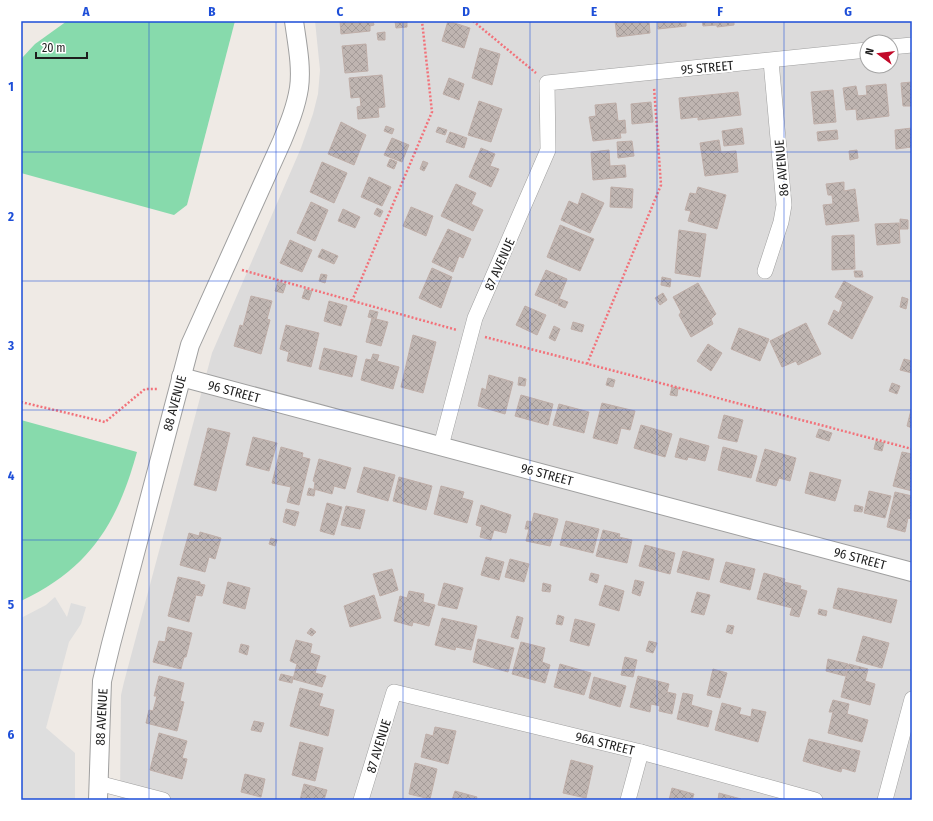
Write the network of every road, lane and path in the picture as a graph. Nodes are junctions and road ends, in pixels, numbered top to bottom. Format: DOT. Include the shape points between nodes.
graph roads {
  1 [pos="294,21"];
  2 [pos="422,21"];
  3 [pos="473,21"];
  4 [pos="912,45"];
  5 [pos="899,46"];
  6 [pos="859,51"];
  7 [pos="771,61"];
  8 [pos="653,71"];
  9 [pos="548,83"];
  10 [pos="226,266"];
  11 [pos="765,271"];
  12 [pos="352,300"];
  13 [pos="470,333"];
  14 [pos="587,364"];
  15 [pos="181,377"];
  16 [pos="158,389"];
  17 [pos="21,402"];
  18 [pos="441,446"];
  19 [pos="912,449"];
  20 [pos="912,572"];
  21 [pos="394,692"];
  22 [pos="912,700"];
  23 [pos="641,752"];
  24 [pos="98,792"];
  25 [pos="163,800"];
  26 [pos="361,800"];
  27 [pos="628,800"];
  28 [pos="815,800"];
  29 [pos="885,800"];
  1 -- 10 [label="street, 88 AVENUE" via="299,87 294,109"];
  2 -- 12 [label="path" via="432,112"];
  3 -- 9 [label="path"];
  4 -- 5 [label="street"];
  6 -- 7 [label="street, 95 STREET"];
  7 -- 8 [label="street, 95 STREET"];
  7 -- 11 [label="street, 86 AVENUE" via="784,205 782,222"];
  8 -- 9 [label="street, 95 STREET"];
  8 -- 14 [label="path" via="661,186"];
  9 -- 13 [label="street, 87 AVENUE" via="548,150"];
  10 -- 12 [label="path"];
  10 -- 15 [label="street, 88 AVENUE" via="190,345"];
  12 -- 13 [label="path"];
  13 -- 14 [label="path"];
  13 -- 18 [label="street, 87 AVENUE"];
  14 -- 19 [label="path"];
  15 -- 18 [label="street, 96 STREET"];
  15 -- 24 [label="street, 88 AVENUE" via="102,681"];
  16 -- 17 [label="path" via="145,389 105,422"];
  18 -- 20 [label="street, 96 STREET"];
  21 -- 23 [label="street, 96A STREET"];
  21 -- 26 [label="street, 87 AVENUE"];
  22 -- 29 [label="street"];
  23 -- 27 [label="street"];
  23 -- 28 [label="street, 96A STREET"];
  24 -- 25 [label="street"];
}
